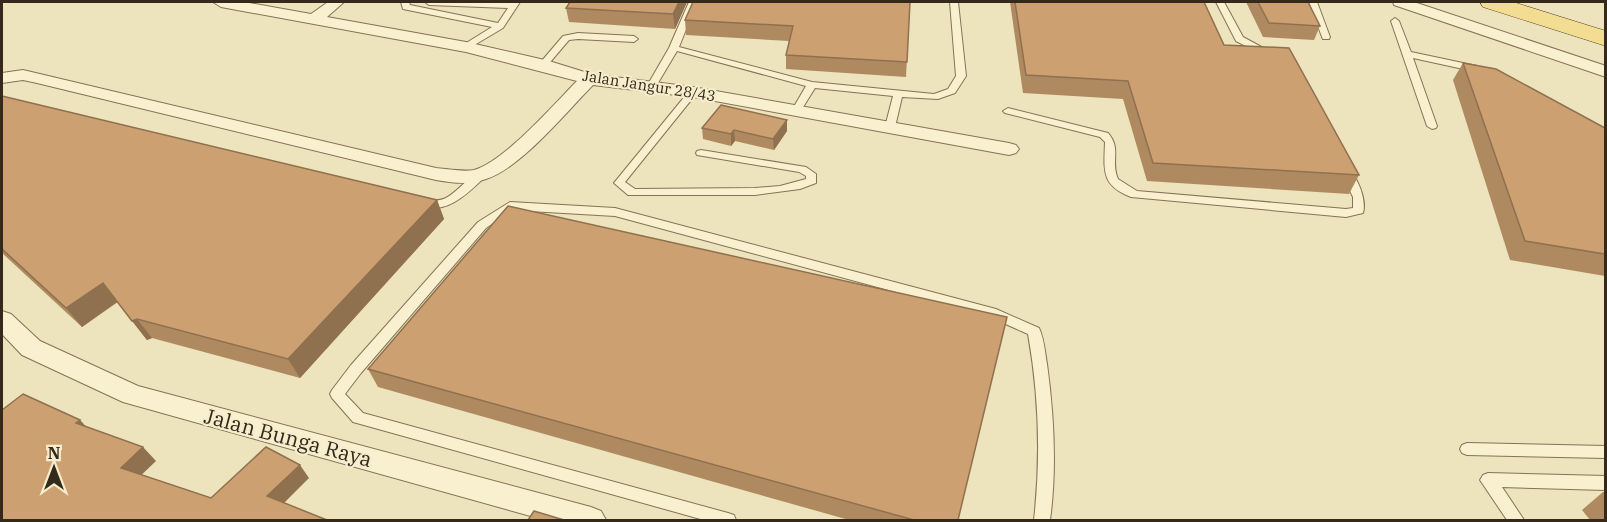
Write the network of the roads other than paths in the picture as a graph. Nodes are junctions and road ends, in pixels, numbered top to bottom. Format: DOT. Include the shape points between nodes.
graph roads {
  1 [pos="221,2"];
  2 [pos="337,2"];
  3 [pos="405,2"];
  4 [pos="429,2"];
  5 [pos="693,2"];
  6 [pos="954,2"];
  7 [pos="1220,2"];
  8 [pos="1312,2"];
  9 [pos="1400,2"];
  10 [pos="1491,2"];
  11 [pos="1534,2"];
  12 [pos="516,4"];
  13 [pos="315,18"];
  14 [pos="1395,21"];
  15 [pos="1605,24"];
  16 [pos="500,26"];
  17 [pos="1326,37"];
  18 [pos="634,39"];
  19 [pos="1605,39"];
  20 [pos="466,47"];
  21 [pos="674,48"];
  22 [pos="1407,54"];
  23 [pos="1277,56"];
  24 [pos="543,65"];
  25 [pos="1605,72"];
  26 [pos="1486,73"];
  27 [pos="3,77"];
  28 [pos="589,79"];
  29 [pos="812,85"];
  30 [pos="652,86"];
  31 [pos="693,92"];
  32 [pos="898,94"];
  33 [pos="797,110"];
  34 [pos="1008,111"];
  35 [pos="1432,126"];
  36 [pos="890,127"];
  37 [pos="1009,149"];
  38 [pos="701,153"];
  39 [pos="1342,165"];
  40 [pos="482,174"];
  41 [pos="632,193"];
  42 [pos="410,201"];
  43 [pos="615,212"];
  44 [pos="2,320"];
  45 [pos="1467,449"];
  46 [pos="1605,452"];
  47 [pos="1605,483"];
  48 [pos="591,520"];
  49 [pos="728,520"];
  50 [pos="1042,520"];
  51 [pos="1516,520"];
  1 -- 13 [label="street, Jalan Jangur 28/43"];
  2 -- 13 [label="street"];
  3 -- 16 [label="lane" via="406,7"];
  4 -- 12 [label="lane"];
  5 -- 21 [label="lane"];
  6 -- 32 [label="lane" via="961,76 952,91 935,96"];
  7 -- 23 [label="lane" via="1239,39"];
  8 -- 17 [label="lane"];
  9 -- 25 [label="street"];
  10 -- 19 [label="main road"];
  11 -- 15 [label="main road"];
  12 -- 16 [label="lane"];
  13 -- 20 [label="street, Jalan Jangur 28/43"];
  14 -- 22 [label="lane"];
  16 -- 20 [label="lane"];
  18 -- 24 [label="lane" via="566,38"];
  20 -- 24 [label="street, Jalan Jangur 28/43"];
  21 -- 29 [label="lane"];
  21 -- 30 [label="lane"];
  22 -- 26 [label="lane"];
  22 -- 35 [label="lane"];
  24 -- 28 [label="street, Jalan Jangur 28/43"];
  27 -- 40 [label="street" via="37,78 436,174"];
  28 -- 30 [label="street, Jalan Jangur 28/43"];
  28 -- 40 [label="street" via="504,161"];
  29 -- 32 [label="lane"];
  29 -- 33 [label="lane"];
  30 -- 31 [label="street, Jalan Jangur 28/43"];
  31 -- 33 [label="street, Jalan Jangur 28/43"];
  31 -- 41 [label="lane" via="619,183"];
  32 -- 36 [label="lane"];
  33 -- 36 [label="street, Jalan Jangur 28/43"];
  34 -- 39 [label="lane" via="1104,135 1110,142 1109,175 1114,185 1135,194 1346,213 1359,210 1359,197"];
  36 -- 37 [label="street, Jalan Jangur 28/43"];
  38 -- 41 [label="lane" via="802,169 811,174 812,181 806,186 780,189"];
  40 -- 42 [label="lane" via="446,205 433,207"];
  41 -- 43 [label="lane"];
  43 -- 49 [label="lane" via="510,206 482,225 337,394 358,418"];
  43 -- 50 [label="lane" via="996,314 1034,331 1043,375 1046,491"];
  44 -- 48 [label="street, Jalan Bunga Raya" via="31,348 132,395"];
  45 -- 46 [label="lane"];
  47 -- 51 [label="lane" via="1488,480"];
}
